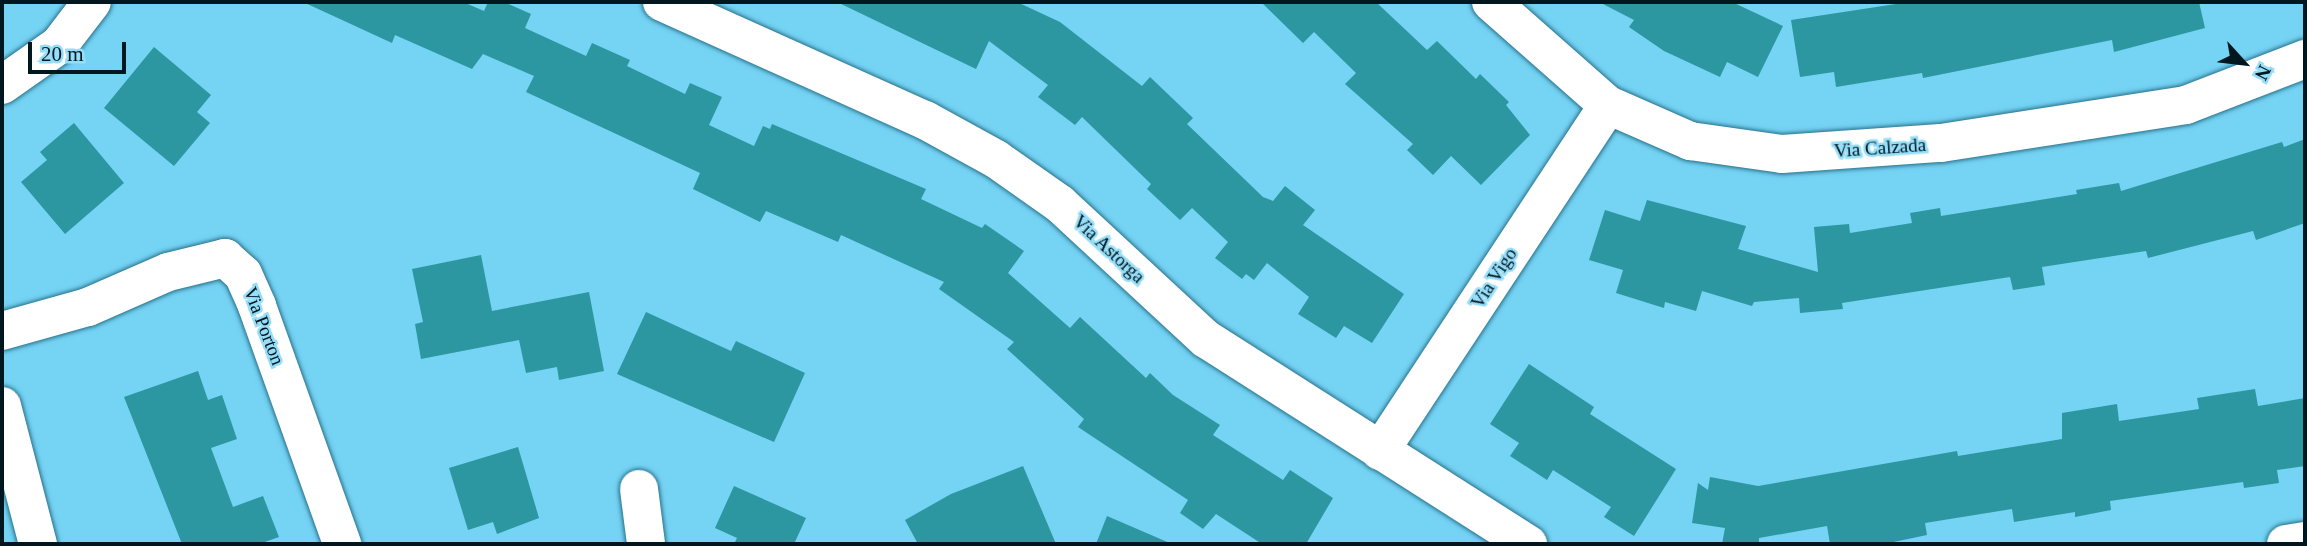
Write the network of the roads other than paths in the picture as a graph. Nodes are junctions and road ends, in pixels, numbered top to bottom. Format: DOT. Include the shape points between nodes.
graph roads {
  1 [pos="92,2"];
  2 [pos="662,2"];
  3 [pos="1491,2"];
  4 [pos="2305,59"];
  5 [pos="2,85"];
  6 [pos="1608,105"];
  7 [pos="2,331"];
  8 [pos="2,406"];
  9 [pos="1380,451"];
  10 [pos="639,489"];
  11 [pos="2305,541"];
  12 [pos="38,544"];
  13 [pos="342,544"];
  14 [pos="646,544"];
  15 [pos="1528,544"];
  16 [pos="2286,544"];
  1 -- 5 [label="street" via="59,45"];
  2 -- 9 [label="street, Via Astorga" via="925,120 996,159 1060,204 1206,339"];
  3 -- 6 [label="street, Via Calzada"];
  4 -- 6 [label="street, Via Calzada" via="2186,105 1941,143 1796,153 1689,141"];
  6 -- 9 [label="street, Via Vigo"];
  7 -- 13 [label="street, Via Porton" via="88,307 168,272 225,258 243,274 257,306"];
  8 -- 12 [label="street"];
  9 -- 15 [label="street, Via Astorga"];
  10 -- 14 [label="street"];
  11 -- 16 [label="street"];
}
